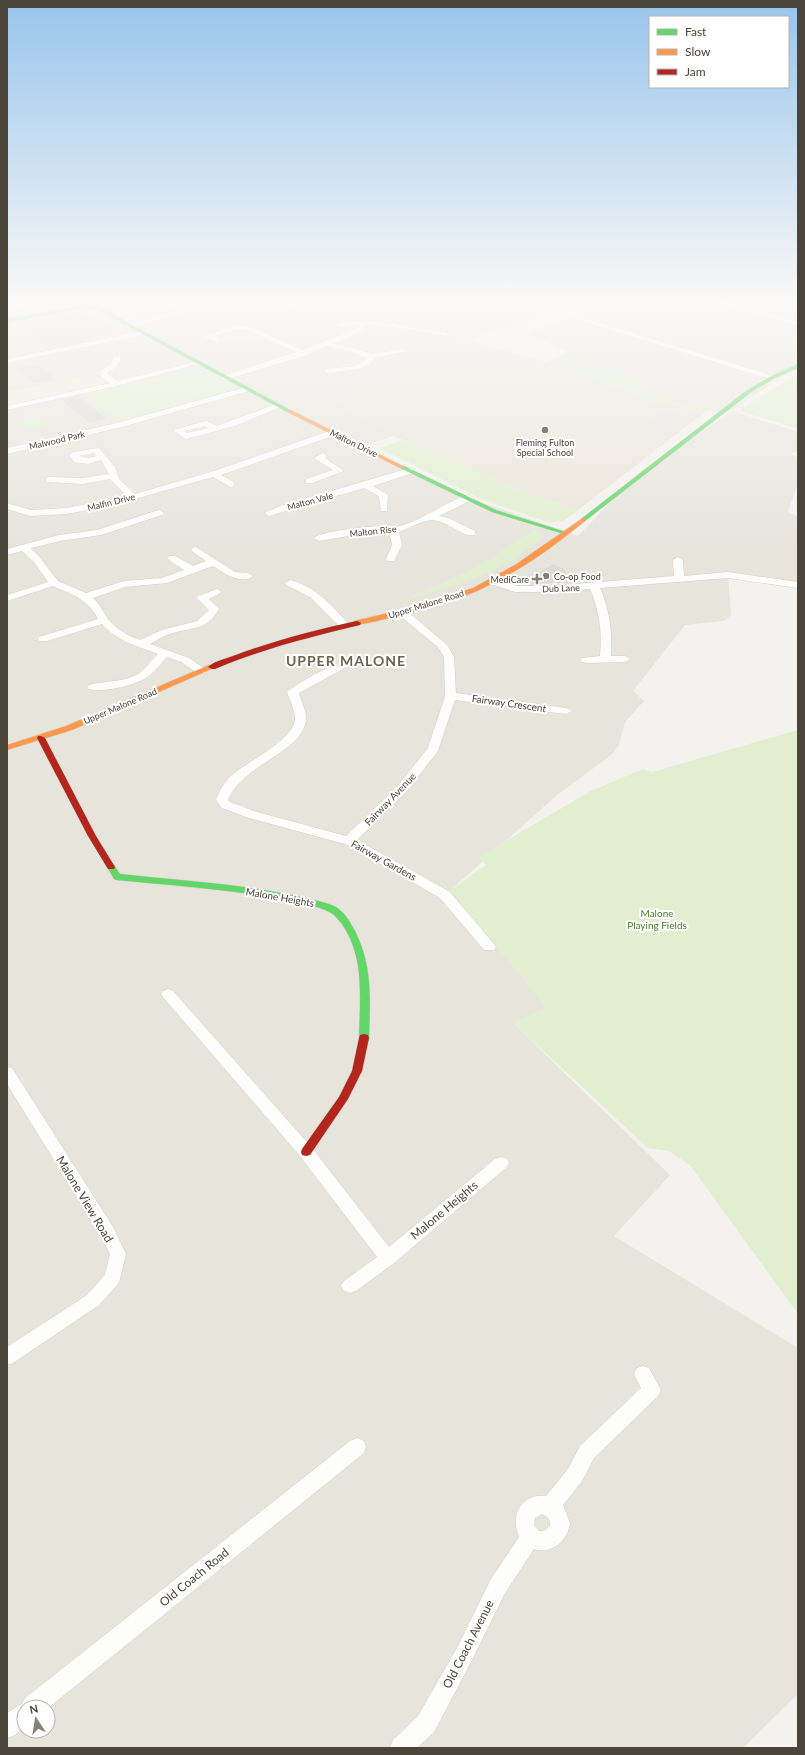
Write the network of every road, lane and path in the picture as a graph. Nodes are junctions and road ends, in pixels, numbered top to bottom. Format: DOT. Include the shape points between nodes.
graph roads {
  1 [pos="117,384"];
  2 [pos="236,384"];
  3 [pos="763,384"];
  4 [pos="246,389"];
  5 [pos="279,406"];
  6 [pos="7,408"];
  7 [pos="215,428"];
  8 [pos="332,433"];
  9 [pos="7,451"];
  10 [pos="324,456"];
  11 [pos="103,458"];
  12 [pos="410,471"];
  13 [pos="213,474"];
  14 [pos="115,476"];
  15 [pos="325,476"];
  16 [pos="49,480"];
  17 [pos="309,481"];
  18 [pos="231,484"];
  19 [pos="367,486"];
  20 [pos="350,490"];
  21 [pos="133,496"];
  22 [pos="469,498"];
  23 [pos="7,506"];
  24 [pos="138,507"];
  25 [pos="384,508"];
  26 [pos="269,513"];
  27 [pos="430,517"];
  28 [pos="393,530"];
  29 [pos="472,533"];
  30 [pos="566,533"];
  31 [pos="318,538"];
  32 [pos="24,547"];
  33 [pos="196,550"];
  34 [pos="7,552"];
  35 [pos="171,558"];
  36 [pos="391,559"];
  37 [pos="678,560"];
  38 [pos="214,562"];
  39 [pos="192,570"];
  40 [pos="505,573"];
  41 [pos="248,576"];
  42 [pos="679,580"];
  43 [pos="492,581"];
  44 [pos="54,583"];
  45 [pos="290,583"];
  46 [pos="798,585"];
  47 [pos="508,587"];
  48 [pos="594,587"];
  49 [pos="217,592"];
  50 [pos="8,596"];
  51 [pos="86,597"];
  52 [pos="402,613"];
  53 [pos="104,620"];
  54 [pos="345,626"];
  55 [pos="48,636"];
  56 [pos="143,643"];
  57 [pos="167,652"];
  58 [pos="625,659"];
  59 [pos="586,660"];
  60 [pos="605,660"];
  61 [pos="338,669"];
  62 [pos="201,671"];
  63 [pos="93,687"];
  64 [pos="451,696"];
  65 [pos="566,711"];
  66 [pos="41,738"];
  67 [pos="7,748"];
  68 [pos="349,840"];
  69 [pos="489,948"];
  70 [pos="168,994"];
  71 [pos="7,1072"];
  72 [pos="306,1152"];
  73 [pos="501,1163"];
  74 [pos="388,1258"];
  75 [pos="350,1286"];
  76 [pos="7,1357"];
  77 [pos="643,1374"];
  78 [pos="357,1447"];
  79 [pos="42,1699"];
  80 [pos="16,1720"];
  81 [pos="7,1727"];
  82 [pos="401,1748"];
  1 -- 6 [label="street"];
  2 -- 4 [label="street, Malton Drive"];
  3 -- 30 [label="street, Upper Malone Road" via="720,413"];
  4 -- 5 [label="street, Malton Drive"];
  4 -- 9 [label="street, Malwood Park" via="119,425"];
  5 -- 7 [label="street"];
  5 -- 8 [label="street, Malton Drive"];
  8 -- 12 [label="street, Malton Drive"];
  8 -- 13 [label="street, Malfin Drive"];
  10 -- 15 [label="street, Malton Vale" via="318,458 340,471"];
  11 -- 14 [label="street"];
  12 -- 19 [label="street, Malton Vale"];
  12 -- 22 [label="street, Malton Drive"];
  13 -- 18 [label="street"];
  13 -- 21 [label="street, Malfin Drive"];
  14 -- 16 [label="street" via="83,481"];
  14 -- 21 [label="street" via="115,480"];
  15 -- 17 [label="street, Malton Vale"];
  15 -- 20 [label="street, Malton Vale"];
  19 -- 20 [label="street, Malton Vale"];
  19 -- 25 [label="street" via="383,495"];
  20 -- 26 [label="street, Malton Vale" via="310,499"];
  21 -- 23 [label="street, Malfin Drive" via="59,513 32,513"];
  22 -- 27 [label="street, Malton Rise"];
  22 -- 30 [label="street, Malton Drive" via="494,510"];
  24 -- 32 [label="street" via="154,515 102,536 59,538"];
  27 -- 28 [label="street, Malton Rise"];
  27 -- 29 [label="street" via="445,520"];
  28 -- 31 [label="street, Malton Rise" via="334,534"];
  28 -- 36 [label="street" via="397,543 396,552"];
  30 -- 40 [label="street, Upper Malone Road" via="538,555"];
  32 -- 34 [label="street"];
  32 -- 44 [label="street"];
  33 -- 38 [label="street"];
  35 -- 39 [label="street"];
  37 -- 42 [label="street"];
  38 -- 39 [label="street"];
  38 -- 41 [label="street" via="233,575"];
  39 -- 51 [label="street" via="163,581 124,584"];
  40 -- 43 [label="street, Upper Malone Road"];
  40 -- 47 [label="street"];
  42 -- 46 [label="street, Dub Lane" via="738,576"];
  42 -- 48 [label="street, Dub Lane"];
  43 -- 47 [label="street, Dub Lane"];
  43 -- 52 [label="street, Upper Malone Road" via="439,602"];
  44 -- 50 [label="street"];
  44 -- 51 [label="street"];
  45 -- 54 [label="street" via="300,585 325,604"];
  47 -- 48 [label="street, Dub Lane" via="525,590"];
  48 -- 60 [label="street" via="607,621"];
  49 -- 56 [label="street" via="202,598 214,608 211,616 199,625 169,631"];
  51 -- 53 [label="street" via="98,608"];
  52 -- 54 [label="street, Upper Malone Road"];
  52 -- 64 [label="street, Fairway Avenue" via="442,645 449,657"];
  53 -- 55 [label="street"];
  53 -- 56 [label="street" via="122,636"];
  54 -- 62 [label="street, Upper Malone Road" via="270,643"];
  56 -- 57 [label="street"];
  57 -- 62 [label="street"];
  57 -- 63 [label="street" via="146,674 137,679"];
  58 -- 60 [label="street"];
  59 -- 60 [label="street"];
  61 -- 68 [label="street, Fairway Gardens" via="293,692 300,714 296,730 284,744 239,774 222,800 226,805 253,815"];
  62 -- 66 [label="street, Upper Malone Road"];
  64 -- 65 [label="street, Fairway Crescent"];
  64 -- 68 [label="street, Fairway Avenue" via="434,749 401,790"];
  66 -- 67 [label="street, Upper Malone Road"];
  66 -- 72 [label="street, Malone Heights" via="92,836 117,877 266,893 312,901 336,910 350,930 365,981 364,1039 357,1071 343,1099"];
  68 -- 69 [label="street, Fairway Gardens" via="445,895"];
  70 -- 72 [label="street"];
  71 -- 76 [label="street, Malone View Road" via="107,1232 118,1254 113,1278 93,1300"];
  72 -- 74 [label="street"];
  73 -- 74 [label="street, Malone Heights"];
  74 -- 75 [label="street, Malone Heights"];
  77 -- 82 [label="street, Old Coach Avenue" via="652,1390 587,1452 575,1475 549,1508 535,1506 526,1513 525,1529 531,1536 498,1586 426,1724"];
  78 -- 79 [label="street, Old Coach Road"];
  80 -- 81 [label="street"];
}
